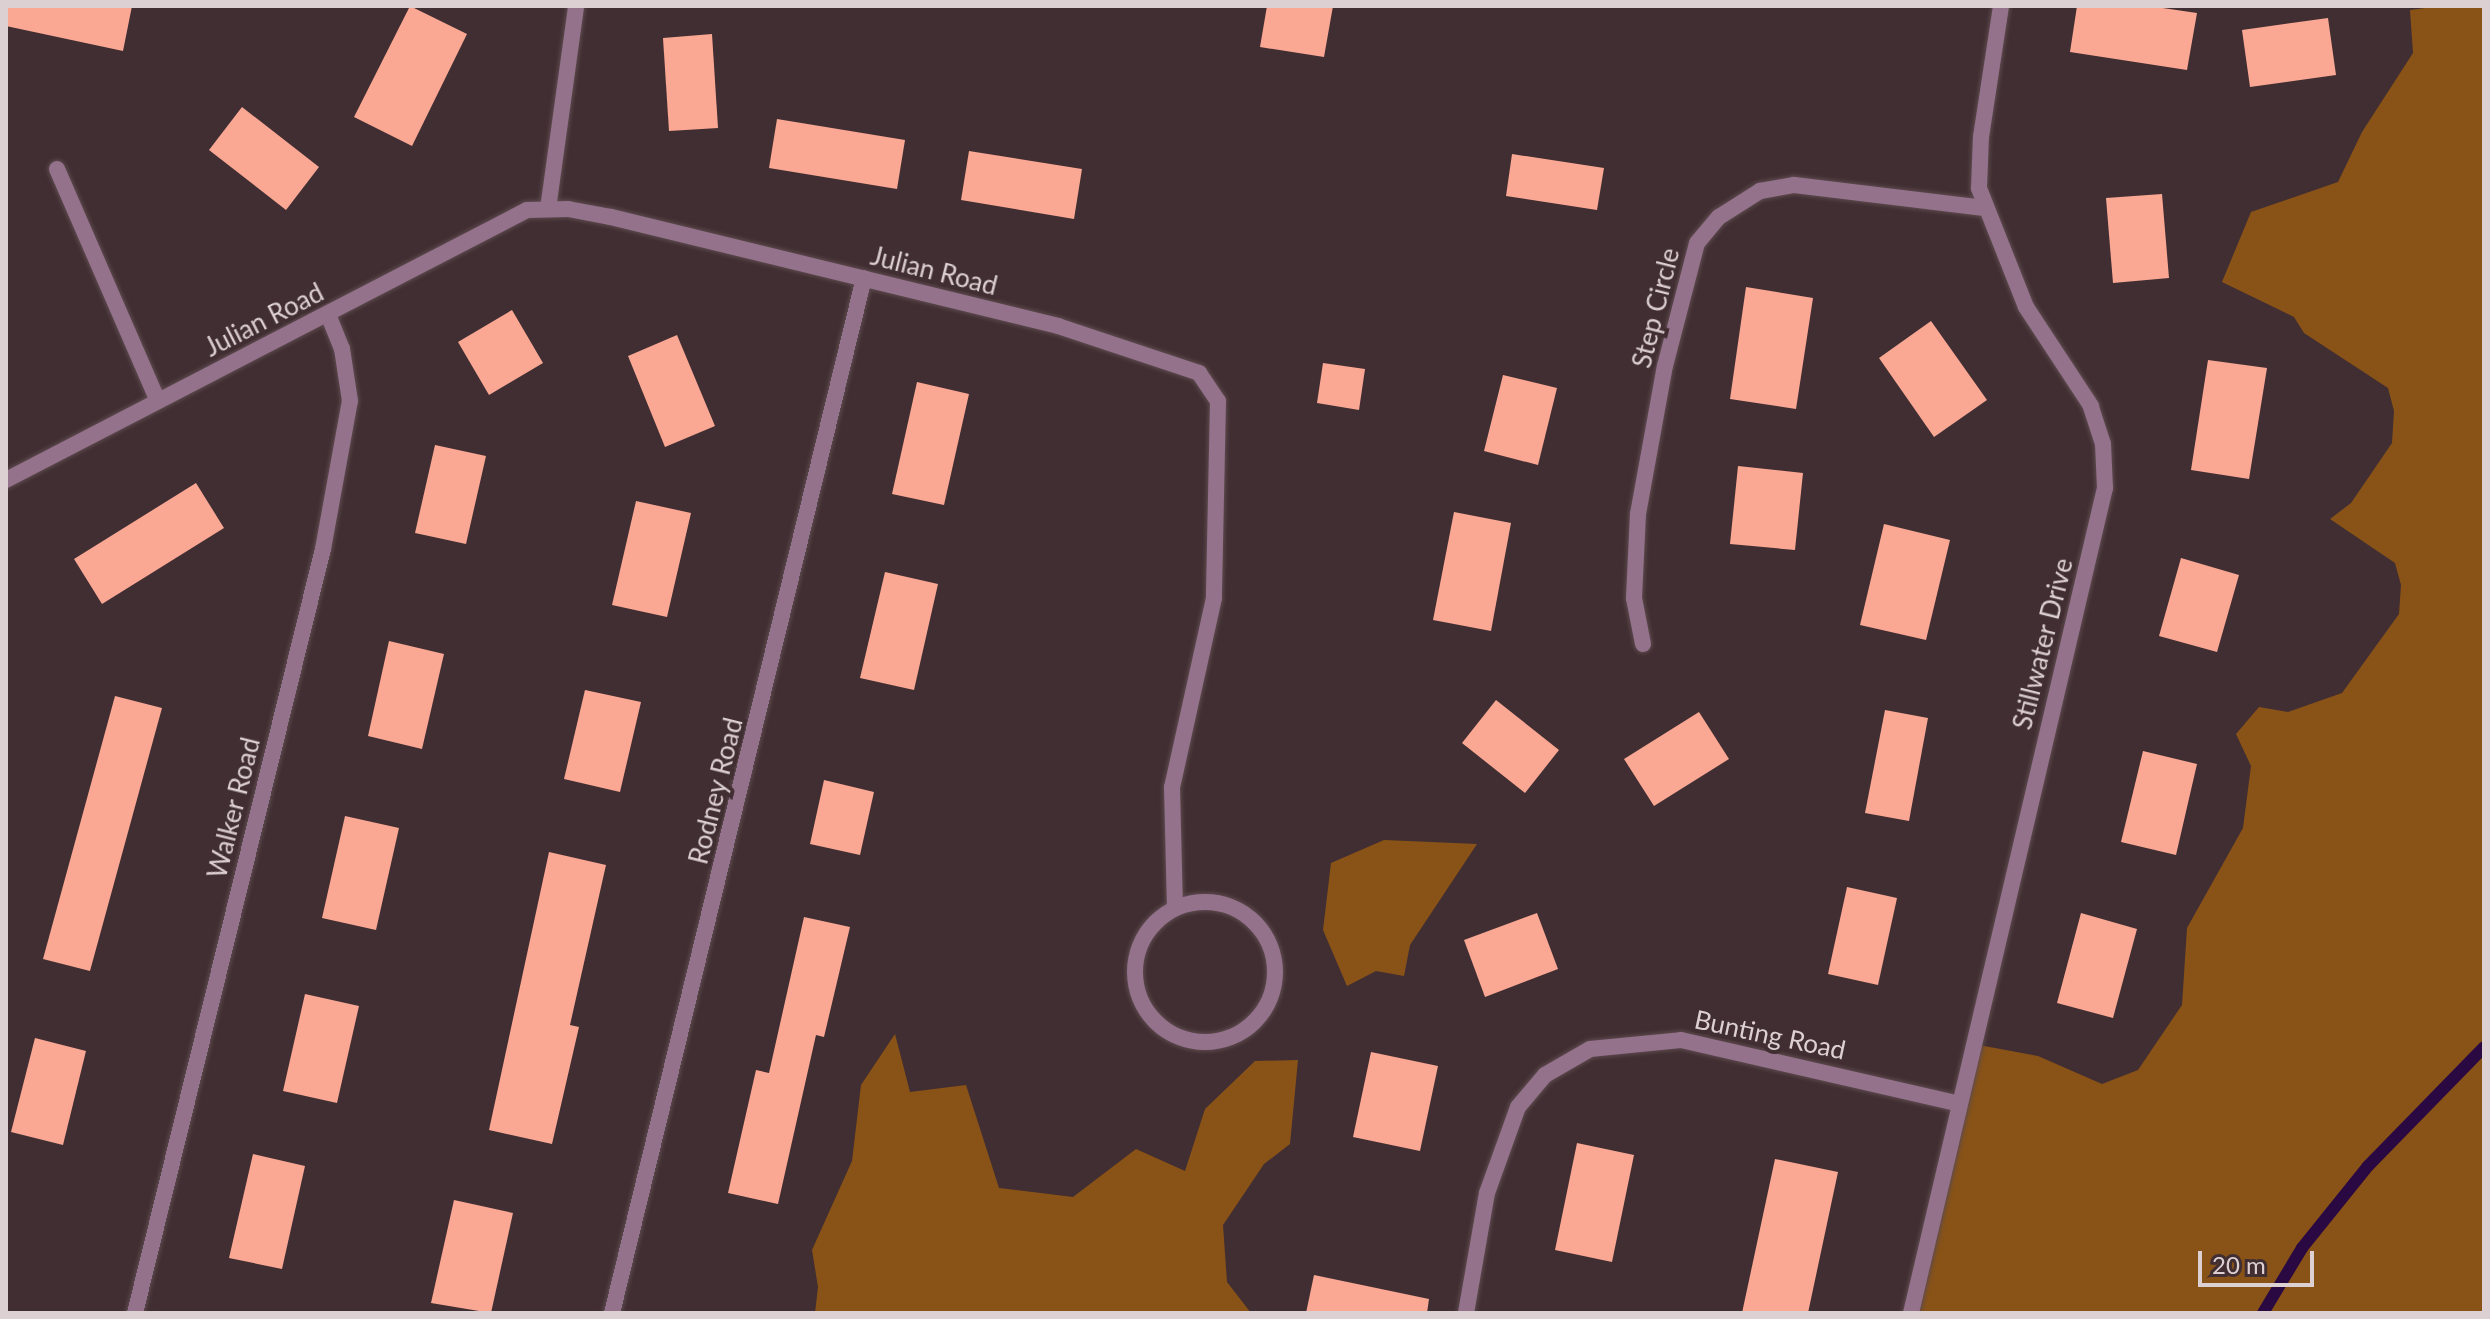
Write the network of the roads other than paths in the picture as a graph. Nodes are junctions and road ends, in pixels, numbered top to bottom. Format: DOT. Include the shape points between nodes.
graph roads {
  1 [pos="576,6"];
  2 [pos="2001,6"];
  3 [pos="57,169"];
  4 [pos="1985,208"];
  5 [pos="548,209"];
  6 [pos="864,278"];
  7 [pos="328,315"];
  8 [pos="158,401"];
  9 [pos="6,480"];
  10 [pos="1643,644"];
  11 [pos="1175,908"];
  12 [pos="1956,1103"];
  13 [pos="135,1313"];
  14 [pos="612,1313"];
  15 [pos="1466,1313"];
  16 [pos="1911,1313"];
  1 -- 5 [label="street"];
  2 -- 4 [label="street, Stillwater Drive" via="1979,166"];
  3 -- 8 [label="street"];
  4 -- 10 [label="street, Step Circle" via="1794,185 1760,191 1719,217 1697,243 1665,366 1638,514 1634,598"];
  4 -- 12 [label="street, Stillwater Drive" via="2026,307 2091,406 2103,444 2105,488"];
  5 -- 6 [label="street, Julian Road" via="611,217"];
  5 -- 7 [label="street, Julian Road" via="527,210 493,224"];
  6 -- 11 [label="street, Julian Road" via="1058,326 1199,373 1218,401 1214,598 1172,787"];
  6 -- 14 [label="street, Rodney Road"];
  7 -- 8 [label="street, Julian Road"];
  7 -- 13 [label="street, Walker Road" via="344,359 350,401 323,549"];
  8 -- 9 [label="street, Julian Road"];
  11 -- 11 [label="street" via="1199,902 1244,913 1272,951 1273,986 1258,1018 1240,1034 1218,1042 1185,1039 1155,1023 1142,1005 1135,983 1142,939"];
  12 -- 15 [label="street, Bunting Road" via="1681,1040 1590,1049 1545,1075 1518,1107 1487,1193"];
  12 -- 16 [label="street, Stillwater Drive"];
}
